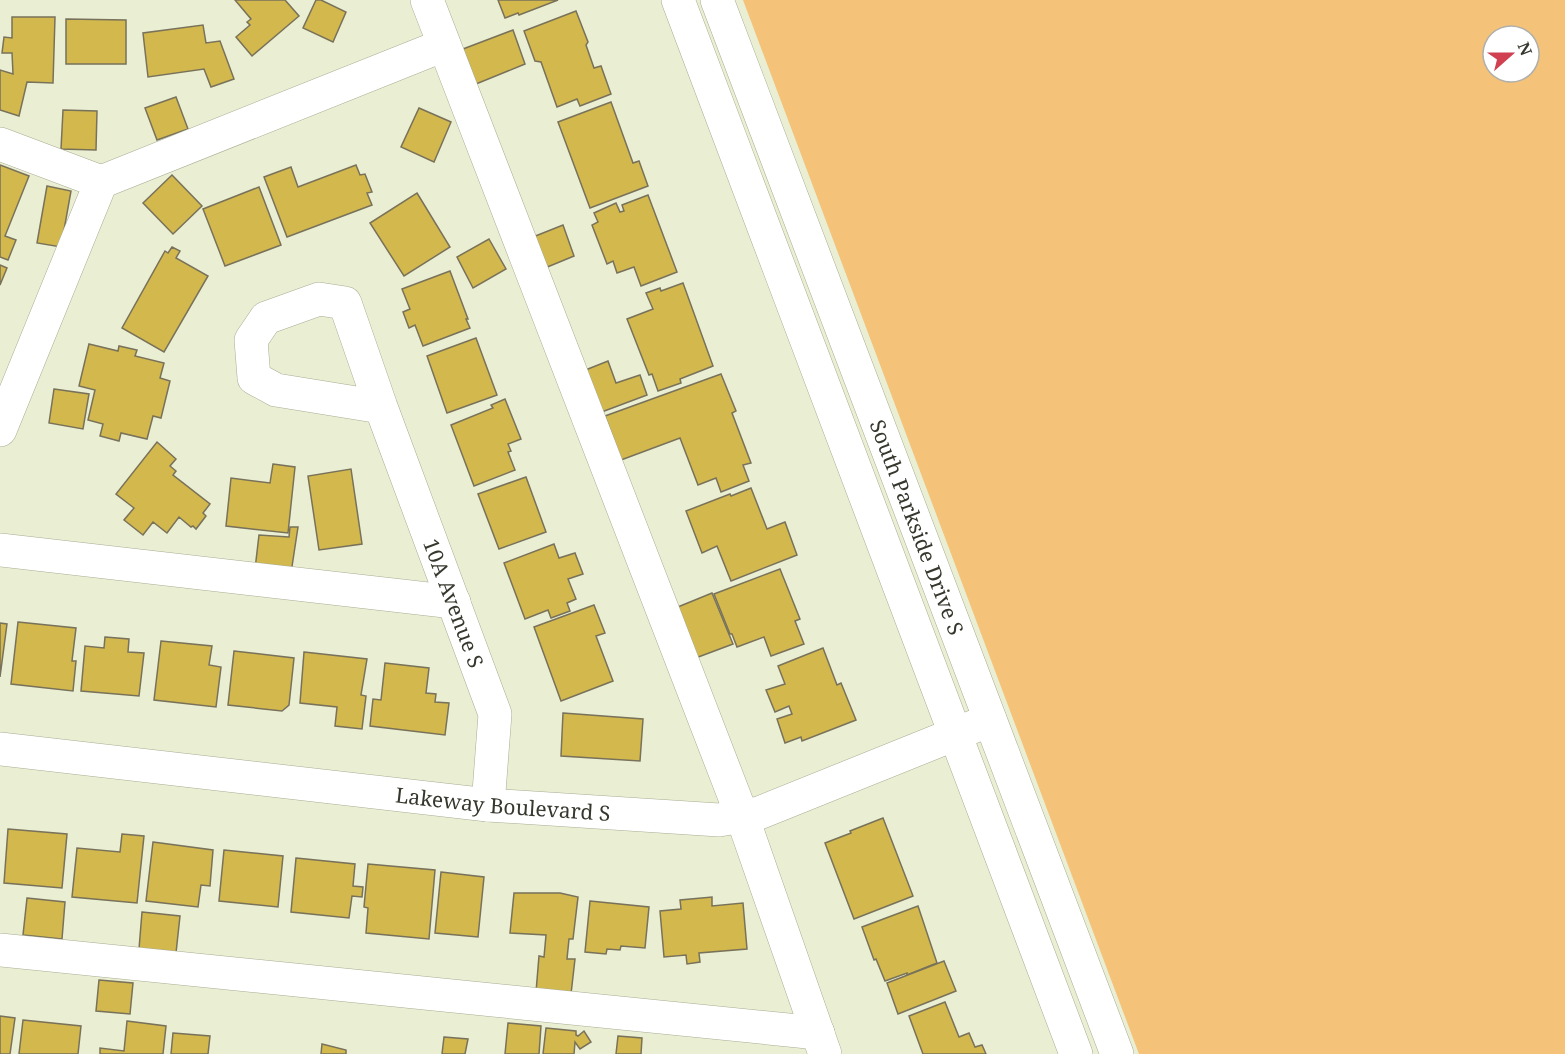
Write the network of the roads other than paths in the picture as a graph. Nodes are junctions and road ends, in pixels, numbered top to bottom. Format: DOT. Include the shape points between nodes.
graph roads {
  1 [pos="427,0"];
  2 [pos="678,0"];
  3 [pos="717,0"];
  4 [pos="444,45"];
  5 [pos="0,144"];
  6 [pos="102,182"];
  7 [pos="381,407"];
  8 [pos="0,430"];
  9 [pos="0,550"];
  10 [pos="454,602"];
  11 [pos="990,720"];
  12 [pos="956,734"];
  13 [pos="0,749"];
  14 [pos="488,805"];
  15 [pos="742,816"];
  16 [pos="0,950"];
  17 [pos="822,1044"];
  18 [pos="1076,1054"];
  19 [pos="1117,1054"];
  1 -- 4 [label="main road"];
  2 -- 12 [label="main road, South Parkside Drive S"];
  3 -- 11 [label="main road, South Parkside Drive S"];
  4 -- 6 [label="main road"];
  4 -- 15 [label="main road"];
  5 -- 6 [label="main road"];
  6 -- 8 [label="main road"];
  7 -- 10 [label="main road, 10A Avenue S"];
  9 -- 10 [label="main road"];
  10 -- 14 [label="main road, 10A Avenue S" via="495,714"];
  11 -- 12 [label="main road, Lakeway Boulevard S"];
  11 -- 19 [label="main road, South Parkside Drive S"];
  12 -- 15 [label="main road, Lakeway Boulevard S" via="759,813"];
  12 -- 18 [label="main road, South Parkside Drive S"];
  13 -- 14 [label="main road, Lakeway Boulevard S"];
  14 -- 15 [label="main road, Lakeway Boulevard S" via="719,820"];
  15 -- 17 [label="main road"];
  16 -- 17 [label="main road"];
}
